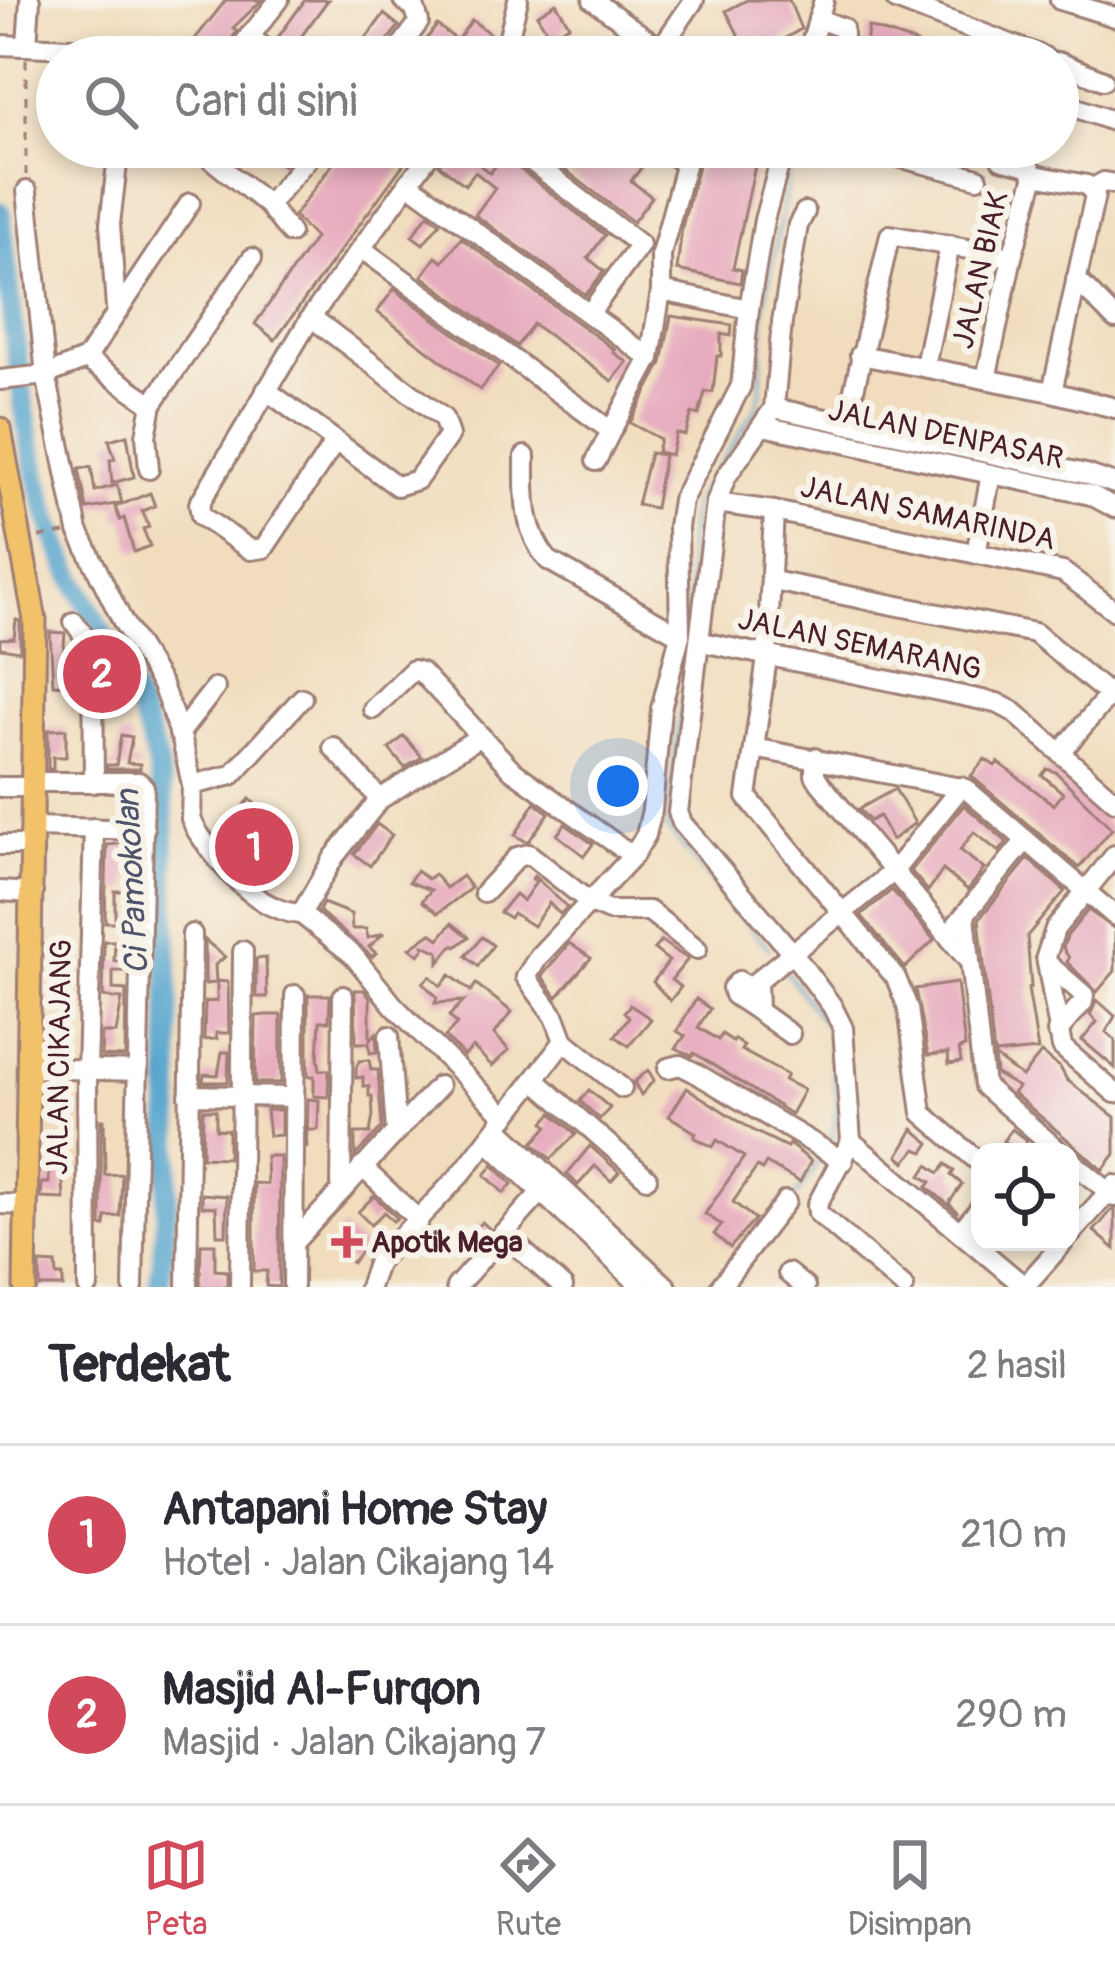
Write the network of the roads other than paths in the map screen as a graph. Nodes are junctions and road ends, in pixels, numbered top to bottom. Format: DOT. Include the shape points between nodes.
graph roads {
  1 [pos="30,0"];
  2 [pos="279,0"];
  3 [pos="403,0"];
  4 [pos="518,0"];
  5 [pos="593,0"];
  6 [pos="694,0"];
  7 [pos="896,0"];
  8 [pos="1061,0"];
  9 [pos="821,10"];
  10 [pos="1115,17"];
  11 [pos="249,36"];
  12 [pos="409,36"];
  13 [pos="506,36"];
  14 [pos="644,36"];
  15 [pos="675,36"];
  16 [pos="842,36"];
  17 [pos="989,36"];
  18 [pos="15,45"];
  19 [pos="1079,70"];
  20 [pos="1103,80"];
  21 [pos="1079,108"];
  22 [pos="1115,120"];
  23 [pos="116,168"];
  24 [pos="222,168"];
  25 [pos="300,168"];
  26 [pos="419,168"];
  27 [pos="539,168"];
  28 [pos="684,168"];
  29 [pos="778,168"];
  30 [pos="940,168"];
  31 [pos="1030,168"];
  32 [pos="1035,175"];
  33 [pos="978,178"];
  34 [pos="408,183"];
  35 [pos="1115,184"];
  36 [pos="1090,189"];
  37 [pos="27,191"];
  38 [pos="190,203"];
  39 [pos="268,205"];
  40 [pos="805,212"];
  41 [pos="290,233"];
  42 [pos="640,245"];
  43 [pos="950,245"];
  44 [pos="362,249"];
  45 [pos="661,254"];
  46 [pos="1012,257"];
  47 [pos="252,258"];
  48 [pos="1076,279"];
  49 [pos="661,291"];
  50 [pos="116,308"];
  51 [pos="749,309"];
  52 [pos="589,314"];
  53 [pos="311,317"];
  54 [pos="1115,319"];
  55 [pos="860,355"];
  56 [pos="650,358"];
  57 [pos="86,359"];
  58 [pos="925,366"];
  59 [pos="41,376"];
  60 [pos="986,379"];
  61 [pos="1,380"];
  62 [pos="266,390"];
  63 [pos="1052,392"];
  64 [pos="762,396"];
  65 [pos="152,404"];
  66 [pos="1115,408"];
  67 [pos="846,424"];
  68 [pos="763,426"];
  69 [pos="611,431"];
  70 [pos="335,442"];
  71 [pos="1,444"];
  72 [pos="525,456"];
  73 [pos="596,461"];
  74 [pos="149,469"];
  75 [pos="991,474"];
  76 [pos="1115,484"];
  77 [pos="716,502"];
  78 [pos="1115,508"];
  79 [pos="774,511"];
  80 [pos="976,554"];
  81 [pos="773,581"];
  82 [pos="1115,611"];
  83 [pos="74,622"];
  84 [pos="680,635"];
  85 [pos="702,642"];
  86 [pos="767,656"];
  87 [pos="215,688"];
  88 [pos="1113,694"];
  89 [pos="302,698"];
  90 [pos="373,709"];
  91 [pos="179,734"];
  92 [pos="481,736"];
  93 [pos="333,747"];
  94 [pos="754,748"];
  95 [pos="1061,752"];
  96 [pos="815,758"];
  97 [pos="94,783"];
  98 [pos="34,785"];
  99 [pos="192,785"];
  100 [pos="0,787"];
  101 [pos="961,787"];
  102 [pos="380,799"];
  103 [pos="1115,801"];
  104 [pos="94,828"];
  105 [pos="144,830"];
  106 [pos="33,836"];
  107 [pos="1026,840"];
  108 [pos="0,845"];
  109 [pos="1115,855"];
  110 [pos="633,856"];
  111 [pos="893,872"];
  112 [pos="0,891"];
  113 [pos="1086,891"];
  114 [pos="33,893"];
  115 [pos="484,893"];
  116 [pos="592,904"];
  117 [pos="842,911"];
  118 [pos="301,914"];
  119 [pos="964,916"];
  120 [pos="1115,916"];
  121 [pos="192,934"];
  122 [pos="946,936"];
  123 [pos="697,949"];
  124 [pos="243,951"];
  125 [pos="794,955"];
  126 [pos="970,962"];
  127 [pos="1047,963"];
  128 [pos="295,995"];
  129 [pos="343,996"];
  130 [pos="1057,1032"];
  131 [pos="790,1034"];
  132 [pos="389,1036"];
  133 [pos="564,1041"];
  134 [pos="29,1068"];
  135 [pos="668,1068"];
  136 [pos="87,1070"];
  137 [pos="138,1071"];
  138 [pos="536,1080"];
  139 [pos="439,1086"];
  140 [pos="622,1088"];
  141 [pos="1115,1093"];
  142 [pos="189,1095"];
  143 [pos="242,1095"];
  144 [pos="294,1097"];
  145 [pos="498,1129"];
  146 [pos="396,1131"];
  147 [pos="1040,1136"];
  148 [pos="851,1141"];
  149 [pos="1034,1143"];
  150 [pos="1049,1143"];
  151 [pos="830,1154"];
  152 [pos="971,1156"];
  153 [pos="1079,1166"];
  154 [pos="362,1167"];
  155 [pos="647,1178"];
  156 [pos="341,1191"];
  157 [pos="542,1191"];
  158 [pos="1113,1191"];
  159 [pos="786,1201"];
  160 [pos="294,1202"];
  161 [pos="0,1204"];
  162 [pos="27,1204"];
  163 [pos="324,1208"];
  164 [pos="971,1219"];
  165 [pos="419,1220"];
  166 [pos="1079,1226"];
  167 [pos="960,1232"];
  168 [pos="503,1233"];
  169 [pos="293,1243"];
  170 [pos="1056,1251"];
  171 [pos="546,1271"];
  172 [pos="788,1273"];
  173 [pos="900,1286"];
  174 [pos="25,1287"];
  175 [pos="88,1287"];
  176 [pos="133,1287"];
  177 [pos="187,1287"];
  178 [pos="240,1287"];
  179 [pos="293,1287"];
  180 [pos="369,1287"];
  181 [pos="456,1287"];
  182 [pos="529,1287"];
  183 [pos="563,1287"];
  184 [pos="642,1287"];
  185 [pos="667,1287"];
  186 [pos="720,1287"];
  187 [pos="805,1287"];
  188 [pos="1024,1287"];
  1 -- 18 [label="street"];
  2 -- 11 [label="street"];
  3 -- 12 [label="street" via="419,22"];
  4 -- 13 [label="street"];
  5 -- 14 [label="street"];
  6 -- 15 [label="street"];
  7 -- 17 [label="street"];
  8 -- 10 [label="street"];
  9 -- 16 [label="street"];
  19 -- 20 [label="street"];
  21 -- 22 [label="street"];
  23 -- 50 [label="street"];
  24 -- 39 [label="street"];
  25 -- 39 [label="street"];
  26 -- 34 [label="street"];
  27 -- 42 [label="street"];
  28 -- 45 [label="street"];
  29 -- 51 [label="street"];
  30 -- 33 [label="street"];
  31 -- 32 [label="street"];
  32 -- 36 [label="street"];
  32 -- 46 [label="street, JALAN BIAK"];
  34 -- 44 [label="street"];
  34 -- 52 [label="street"];
  35 -- 36 [label="street"];
  36 -- 48 [label="street" via="1096,200"];
  37 -- 59 [label="street"];
  38 -- 50 [label="street"];
  39 -- 41 [label="street"];
  40 -- 64 [label="street"];
  42 -- 45 [label="street"];
  42 -- 52 [label="street"];
  43 -- 46 [label="street"];
  43 -- 55 [label="street" via="895,234 886,242"];
  43 -- 58 [label="street"];
  44 -- 53 [label="street"];
  44 -- 69 [label="street"];
  45 -- 49 [label="street"];
  46 -- 60 [label="street, JALAN BIAK"];
  47 -- 65 [label="street"];
  48 -- 54 [label="street"];
  48 -- 63 [label="street"];
  49 -- 51 [label="street"];
  49 -- 56 [label="street"];
  50 -- 57 [label="street"];
  51 -- 64 [label="street"];
  52 -- 56 [label="street"];
  53 -- 62 [label="street"];
  53 -- 70 [label="street" via="450,431 405,486"];
  55 -- 58 [label="street"];
  55 -- 67 [label="street"];
  56 -- 69 [label="street"];
  57 -- 59 [label="street"];
  57 -- 65 [label="street"];
  58 -- 60 [label="street"];
  59 -- 61 [label="street"];
  59 -- 91 [label="street" via="78,531 162,685"];
  60 -- 63 [label="street"];
  62 -- 70 [label="street"];
  62 -- 70 [label="street" via="199,504 206,521 251,550 264,548"];
  63 -- 66 [label="street"];
  64 -- 67 [label="street"];
  64 -- 68 [label="street"];
  64 -- 84 [label="street" via="682,500"];
  65 -- 74 [label="street"];
  67 -- 76 [label="street"];
  68 -- 75 [label="street, JALAN DENPASAR"];
  68 -- 77 [label="street"];
  69 -- 73 [label="street"];
  71 -- 98 [label="main road" via="34,620"];
  72 -- 84 [label="street" via="526,518 548,560"];
  75 -- 78 [label="street, JALAN DENPASAR"];
  75 -- 80 [label="street"];
  77 -- 79 [label="street, JALAN SAMARINDA"];
  77 -- 85 [label="street"];
  79 -- 80 [label="street, JALAN SAMARINDA"];
  79 -- 81 [label="street"];
  80 -- 82 [label="street, JALAN SAMARINDA" via="1063,572"];
  81 -- 86 [label="street"];
  81 -- 88 [label="street" via="1026,630"];
  83 -- 97 [label="street" via="93,660"];
  84 -- 110 [label="street" via="661,709 652,810"];
  85 -- 86 [label="street, JALAN SEMARANG"];
  85 -- 125 [label="street" via="680,818"];
  86 -- 94 [label="street"];
  86 -- 95 [label="street, JALAN SEMARANG" via="997,703"];
  87 -- 91 [label="street"];
  88 -- 95 [label="street"];
  89 -- 99 [label="street" via="232,775"];
  90 -- 92 [label="street" via="417,670"];
  91 -- 99 [label="street"];
  92 -- 102 [label="street"];
  92 -- 110 [label="street" via="513,772"];
  93 -- 102 [label="street"];
  94 -- 96 [label="street"];
  94 -- 117 [label="street" via="751,806"];
  95 -- 103 [label="street, JALAN SEMARANG"];
  96 -- 101 [label="street"];
  96 -- 111 [label="street" via="815,776"];
  97 -- 98 [label="street"];
  97 -- 105 [label="street" via="139,782"];
  98 -- 100 [label="street"];
  98 -- 106 [label="main road"];
  99 -- 118 [label="street" via="191,819 216,856 265,904"];
  101 -- 107 [label="street"];
  101 -- 111 [label="street"];
  102 -- 118 [label="street"];
  104 -- 105 [label="street"];
  104 -- 106 [label="street"];
  104 -- 136 [label="street, JALAN CIKAJANG"];
  105 -- 137 [label="street"];
  106 -- 108 [label="street"];
  106 -- 114 [label="main road"];
  107 -- 113 [label="street"];
  107 -- 119 [label="street"];
  109 -- 113 [label="street"];
  110 -- 116 [label="street"];
  111 -- 117 [label="street"];
  111 -- 122 [label="street"];
  112 -- 114 [label="street"];
  113 -- 120 [label="street"];
  113 -- 127 [label="street" via="1055,929"];
  114 -- 134 [label="main road"];
  115 -- 116 [label="street" via="526,853"];
  116 -- 123 [label="street" via="650,911"];
  116 -- 133 [label="street" via="526,976"];
  117 -- 125 [label="street"];
  117 -- 152 [label="street" via="903,990 926,1120"];
  118 -- 145 [label="street" via="353,955"];
  119 -- 122 [label="street"];
  119 -- 126 [label="street"];
  121 -- 142 [label="street"];
  122 -- 126 [label="street"];
  124 -- 143 [label="street"];
  125 -- 131 [label="street" via="764,976 757,1000"];
  125 -- 148 [label="street" via="843,1028"];
  126 -- 147 [label="street" via="984,1086"];
  127 -- 130 [label="street"];
  127 -- 130 [label="street" via="1085,999"];
  128 -- 144 [label="street"];
  129 -- 156 [label="street"];
  130 -- 141 [label="street" via="1067,1052"];
  132 -- 146 [label="street"];
  133 -- 138 [label="street"];
  133 -- 140 [label="street"];
  134 -- 136 [label="street"];
  134 -- 162 [label="main road"];
  135 -- 151 [label="street" via="694,1072"];
  136 -- 137 [label="street"];
  136 -- 175 [label="street, JALAN CIKAJANG"];
  137 -- 176 [label="street"];
  138 -- 145 [label="street"];
  138 -- 155 [label="street"];
  139 -- 146 [label="street"];
  142 -- 143 [label="street"];
  142 -- 177 [label="street"];
  143 -- 144 [label="street"];
  143 -- 178 [label="street"];
  144 -- 160 [label="street"];
  145 -- 157 [label="street"];
  145 -- 165 [label="street"];
  145 -- 185 [label="street"];
  146 -- 154 [label="street"];
  147 -- 149 [label="street"];
  147 -- 150 [label="street"];
  148 -- 151 [label="street"];
  148 -- 167 [label="street"];
  151 -- 173 [label="street" via="818,1213"];
  153 -- 158 [label="street"];
  154 -- 156 [label="street"];
  154 -- 165 [label="street"];
  156 -- 163 [label="street"];
  157 -- 168 [label="street"];
  157 -- 184 [label="street"];
  158 -- 166 [label="street"];
  159 -- 186 [label="street"];
  160 -- 163 [label="street"];
  160 -- 169 [label="street"];
  161 -- 162 [label="street"];
  162 -- 174 [label="main road"];
  163 -- 169 [label="street"];
  164 -- 167 [label="street"];
  165 -- 180 [label="street" via="372,1269"];
  167 -- 188 [label="street"];
  168 -- 171 [label="street"];
  168 -- 181 [label="street"];
  169 -- 179 [label="street"];
  170 -- 188 [label="street"];
  171 -- 182 [label="street"];
  171 -- 183 [label="street"];
  172 -- 187 [label="street"];
}
